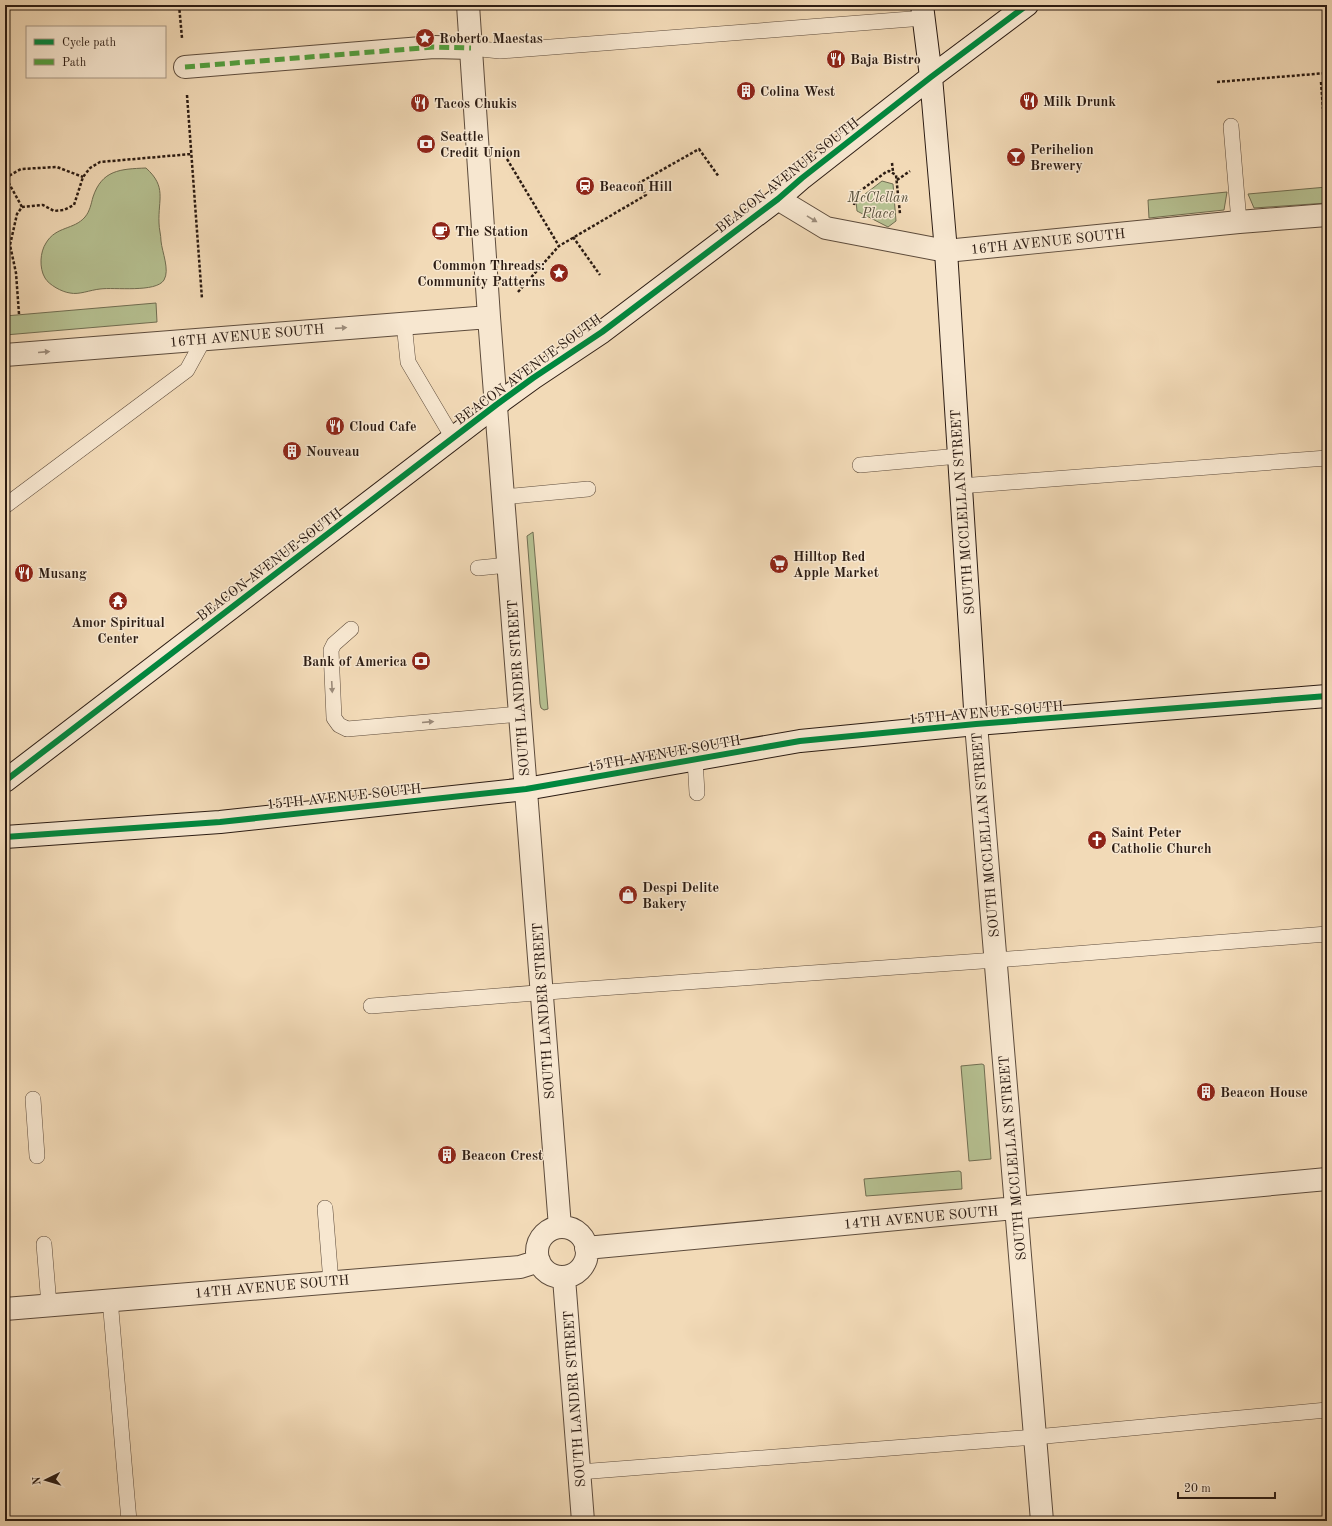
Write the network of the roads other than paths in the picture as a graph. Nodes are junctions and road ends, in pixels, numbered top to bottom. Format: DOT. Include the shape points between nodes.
graph roads {
  1 [pos="468,5"];
  2 [pos="1027,5"];
  3 [pos="923,12"];
  4 [pos="471,48"];
  5 [pos="185,67"];
  6 [pos="931,76"];
  7 [pos="1231,126"];
  8 [pos="778,199"];
  9 [pos="1327,215"];
  10 [pos="1239,222"];
  11 [pos="946,251"];
  12 [pos="489,317"];
  13 [pos="404,323"];
  14 [pos="204,339"];
  15 [pos="5,355"];
  16 [pos="496,405"];
  17 [pos="453,438"];
  18 [pos="959,456"];
  19 [pos="1327,458"];
  20 [pos="860,465"];
  21 [pos="960,486"];
  22 [pos="588,489"];
  23 [pos="503,497"];
  24 [pos="5,506"];
  25 [pos="508,565"];
  26 [pos="478,568"];
  27 [pos="351,629"];
  28 [pos="1327,696"];
  29 [pos="520,714"];
  30 [pos="976,724"];
  31 [pos="695,759"];
  32 [pos="5,781"];
  33 [pos="526,789"];
  34 [pos="698,793"];
  35 [pos="5,836"];
  36 [pos="1327,934"];
  37 [pos="996,960"];
  38 [pos="542,993"];
  39 [pos="371,1006"];
  40 [pos="33,1099"];
  41 [pos="37,1156"];
  42 [pos="1327,1179"];
  43 [pos="325,1208"];
  44 [pos="1016,1208"];
  45 [pos="560,1227"];
  46 [pos="44,1244"];
  47 [pos="586,1248"];
  48 [pos="539,1261"];
  49 [pos="564,1278"];
  50 [pos="331,1282"];
  51 [pos="110,1299"];
  52 [pos="49,1305"];
  53 [pos="5,1309"];
  54 [pos="1327,1410"];
  55 [pos="1035,1437"];
  56 [pos="579,1472"];
  57 [pos="129,1521"];
  58 [pos="583,1521"];
  59 [pos="1042,1521"];
  1 -- 4 [label="street, SOUTH LANDER STREET"];
  2 -- 6 [label="street, BEACON AVENUE SOUTH"];
  3 -- 4 [label="lane" via="500,51"];
  3 -- 6 [label="street, SOUTH MCCLELLAN STREET"];
  4 -- 5 [label="street" via="434,47"];
  4 -- 12 [label="street, SOUTH LANDER STREET"];
  6 -- 8 [label="street, BEACON AVENUE SOUTH"];
  6 -- 11 [label="street, SOUTH MCCLELLAN STREET"];
  7 -- 10 [label="lane"];
  8 -- 11 [label="street, 16TH AVENUE SOUTH, one-way" via="826,228"];
  8 -- 16 [label="street, BEACON AVENUE SOUTH" via="602,332"];
  9 -- 10 [label="street, 16TH AVENUE SOUTH"];
  10 -- 11 [label="street, 16TH AVENUE SOUTH"];
  11 -- 18 [label="street, SOUTH MCCLELLAN STREET"];
  12 -- 13 [label="street, 16TH AVENUE SOUTH"];
  12 -- 16 [label="street, SOUTH LANDER STREET"];
  14 -- 13 [label="street, 16TH AVENUE SOUTH, one-way"];
  13 -- 17 [label="lane" via="408,362"];
  15 -- 14 [label="street, 16TH AVENUE SOUTH, one-way"];
  14 -- 24 [label="lane" via="187,370"];
  16 -- 17 [label="street, BEACON AVENUE SOUTH"];
  16 -- 23 [label="street, SOUTH LANDER STREET"];
  17 -- 32 [label="street, BEACON AVENUE SOUTH"];
  18 -- 20 [label="lane"];
  18 -- 21 [label="street, SOUTH MCCLELLAN STREET"];
  19 -- 21 [label="lane"];
  21 -- 30 [label="street, SOUTH MCCLELLAN STREET"];
  22 -- 23 [label="lane"];
  23 -- 25 [label="street, SOUTH LANDER STREET"];
  25 -- 26 [label="lane"];
  25 -- 29 [label="street, SOUTH LANDER STREET"];
  27 -- 29 [label="lane, one-way" via="330,650 334,718 339,725 347,729"];
  28 -- 30 [label="street, 15TH AVENUE SOUTH"];
  29 -- 33 [label="street, SOUTH LANDER STREET"];
  30 -- 31 [label="street, 15TH AVENUE SOUTH" via="800,741"];
  30 -- 37 [label="street, SOUTH MCCLELLAN STREET"];
  31 -- 33 [label="street, 15TH AVENUE SOUTH"];
  31 -- 34 [label="lane"];
  33 -- 35 [label="street, 15TH AVENUE SOUTH" via="220,822"];
  33 -- 38 [label="street, SOUTH LANDER STREET"];
  36 -- 37 [label="lane"];
  37 -- 38 [label="lane"];
  37 -- 44 [label="street, SOUTH MCCLELLAN STREET"];
  38 -- 39 [label="lane"];
  38 -- 45 [label="street, SOUTH LANDER STREET"];
  40 -- 41 [label="lane"];
  42 -- 44 [label="street, 14TH AVENUE SOUTH"];
  43 -- 50 [label="lane"];
  44 -- 47 [label="street, 14TH AVENUE SOUTH"];
  44 -- 55 [label="street, SOUTH MCCLELLAN STREET"];
  45 -- 47 [label="street" via="570,1228 579,1233 585,1241"];
  45 -- 48 [label="street" via="543,1236 537,1254"];
  46 -- 52 [label="lane"];
  47 -- 49 [label="street" via="586,1260 581,1269 574,1275"];
  48 -- 49 [label="street" via="546,1272"];
  48 -- 50 [label="street, 14TH AVENUE SOUTH" via="520,1266"];
  49 -- 56 [label="street, SOUTH LANDER STREET"];
  50 -- 51 [label="street, 14TH AVENUE SOUTH"];
  51 -- 52 [label="street, 14TH AVENUE SOUTH"];
  51 -- 57 [label="lane"];
  52 -- 53 [label="street, 14TH AVENUE SOUTH"];
  54 -- 55 [label="lane"];
  55 -- 56 [label="lane"];
  55 -- 59 [label="street, SOUTH MCCLELLAN STREET"];
  56 -- 58 [label="street, SOUTH LANDER STREET"];
}
